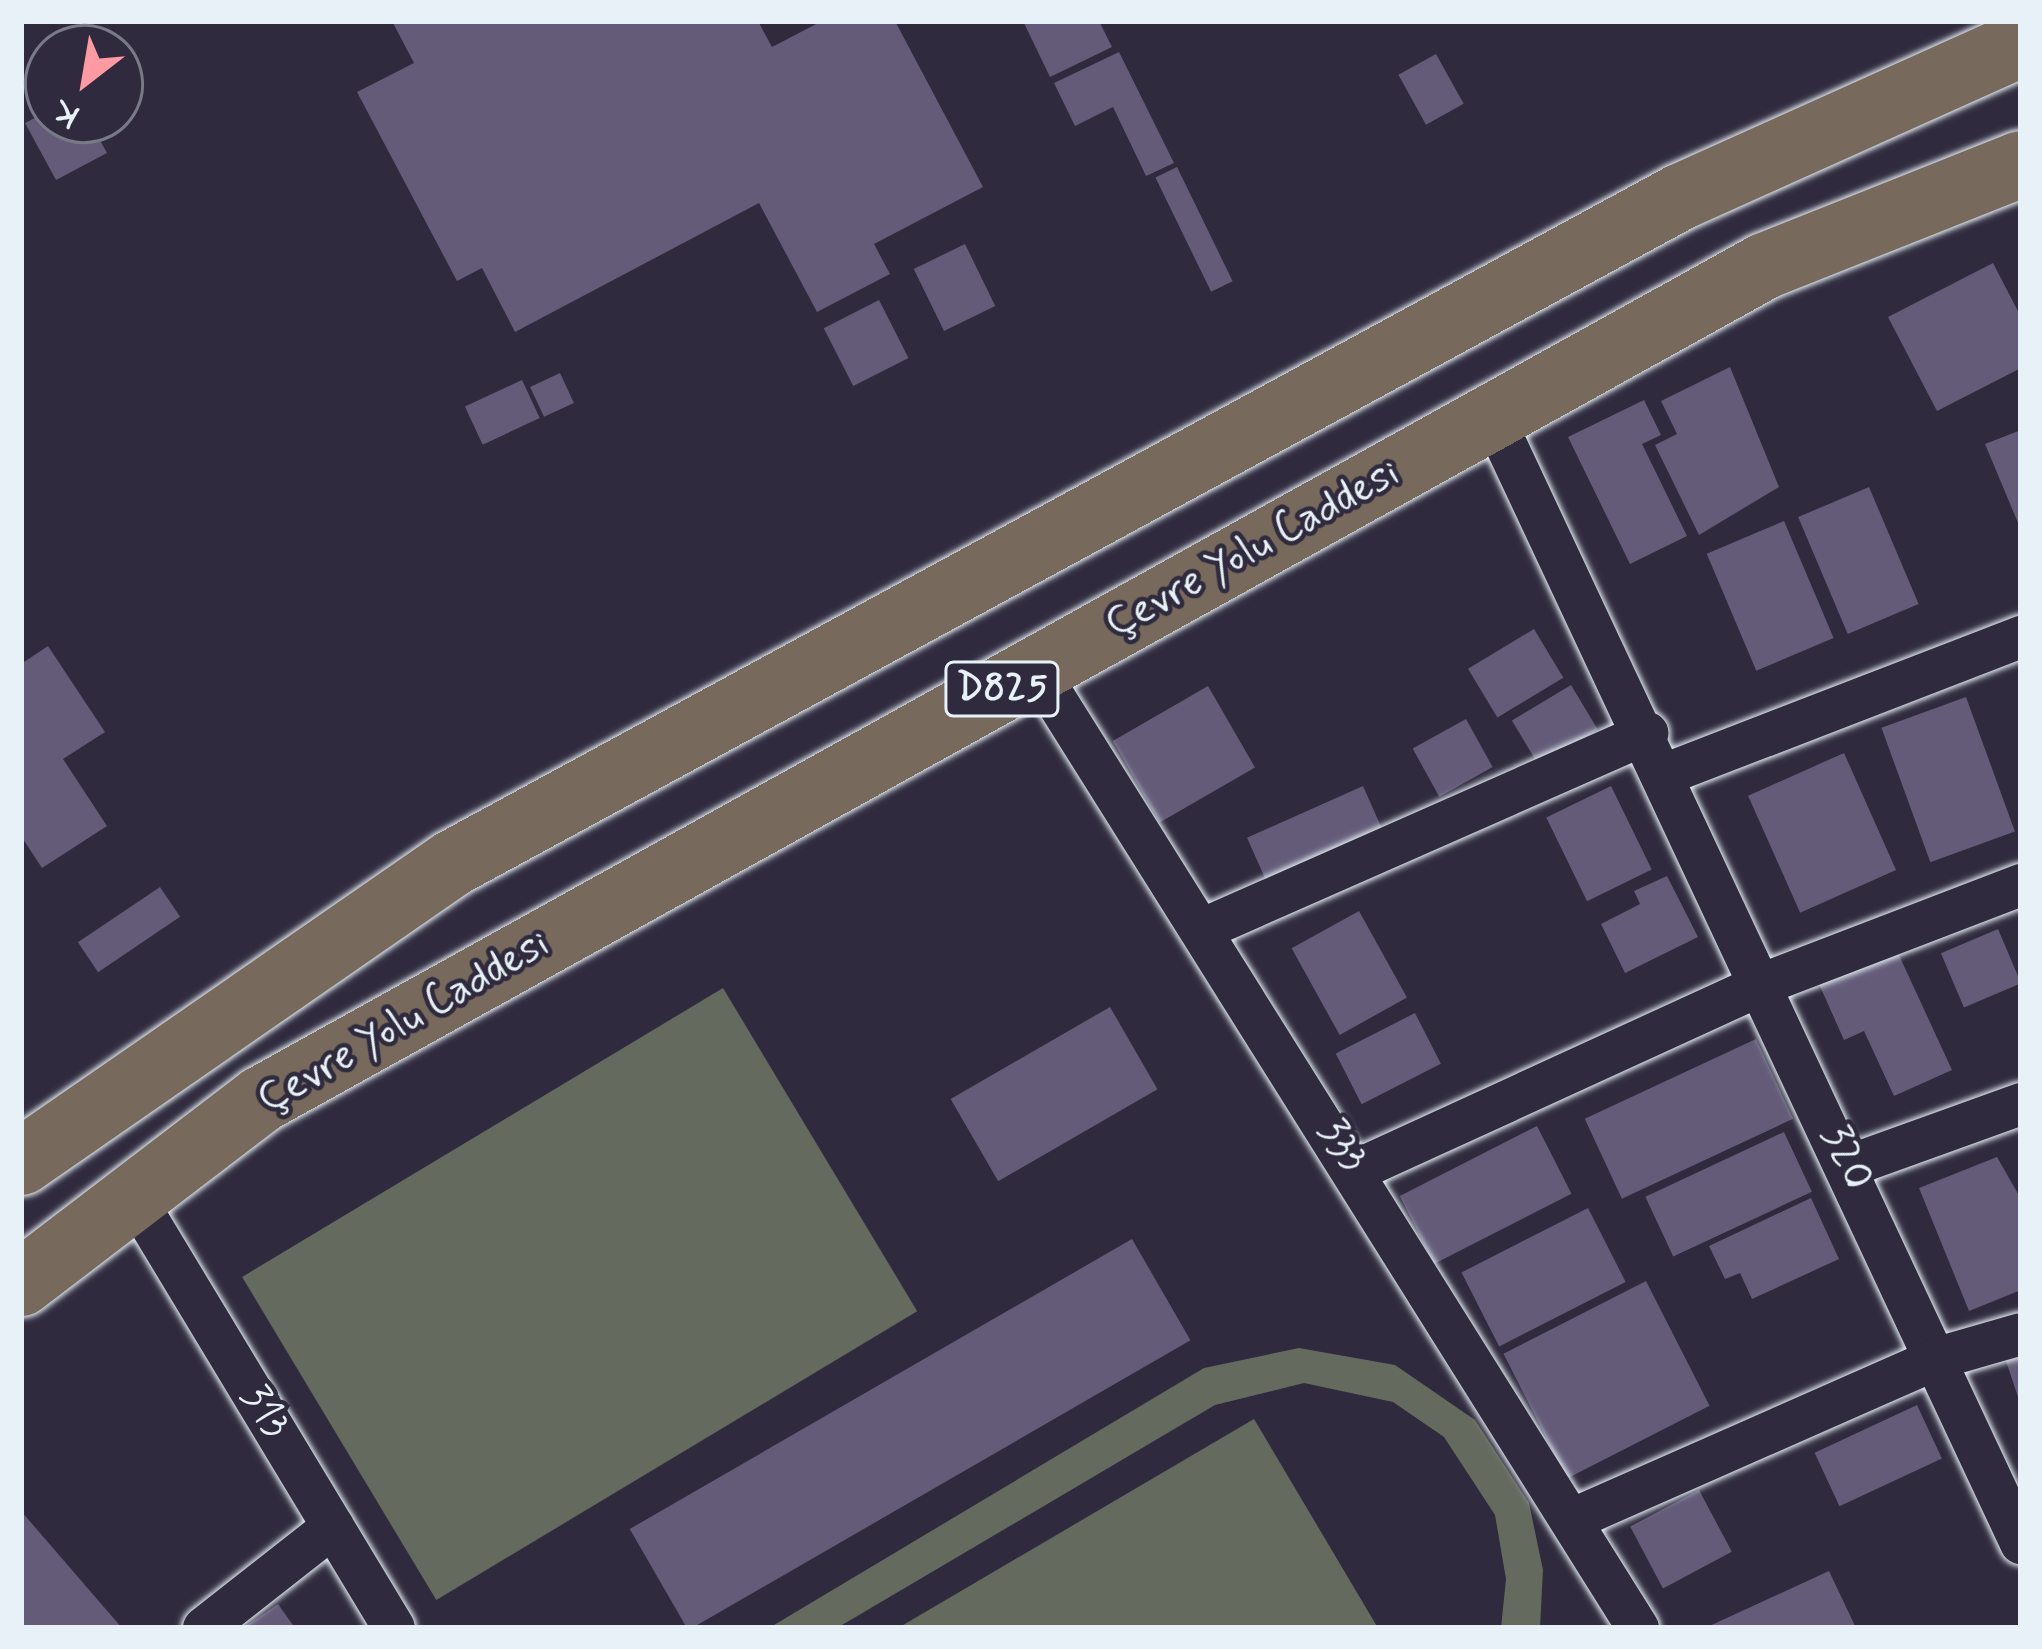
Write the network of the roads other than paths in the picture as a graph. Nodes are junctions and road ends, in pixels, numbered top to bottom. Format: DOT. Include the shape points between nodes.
graph roads {
  1 [pos="2011,21"];
  2 [pos="2020,44"];
  3 [pos="2021,164"];
  4 [pos="1493,417"];
  5 [pos="2021,637"];
  6 [pos="1037,670"];
  7 [pos="1647,733"];
  8 [pos="1666,774"];
  9 [pos="2021,886"];
  10 [pos="1202,930"];
  11 [pos="1763,984"];
  12 [pos="2021,1104"];
  13 [pos="21,1162"];
  14 [pos="1849,1166"];
  15 [pos="1357,1170"];
  16 [pos="134,1197"];
  17 [pos="21,1283"];
  18 [pos="2021,1334"];
  19 [pos="1938,1358"];
  20 [pos="1571,1520"];
  21 [pos="333,1527"];
  22 [pos="2021,1543"];
  23 [pos="204,1628"];
  24 [pos="394,1628"];
  25 [pos="1638,1628"];
  1 -- 2 [label="street"];
  2 -- 13 [label="highway, D825" via="1680,197 453,863"];
  3 -- 4 [label="highway, Çevre Yolu Caddesi / D825" via="1765,266"];
  4 -- 6 [label="highway, Çevre Yolu Caddesi / D825"];
  4 -- 7 [label="street"];
  5 -- 8 [label="street"];
  6 -- 10 [label="street, 333"];
  6 -- 16 [label="highway, Çevre Yolu Caddesi / D825" via="262,1099"];
  7 -- 8 [label="street, 320"];
  7 -- 10 [label="street"];
  8 -- 11 [label="street, 320"];
  9 -- 11 [label="street"];
  10 -- 15 [label="street, 333"];
  11 -- 14 [label="street, 320"];
  11 -- 15 [label="street"];
  12 -- 14 [label="street"];
  14 -- 19 [label="street, 320"];
  15 -- 20 [label="street, 333"];
  16 -- 17 [label="highway, Çevre Yolu Caddesi / D825"];
  16 -- 21 [label="street, 313"];
  18 -- 19 [label="street"];
  19 -- 20 [label="street"];
  19 -- 22 [label="street, 320"];
  20 -- 25 [label="street, 333"];
  21 -- 23 [label="street"];
  21 -- 24 [label="street, 313"];
}
